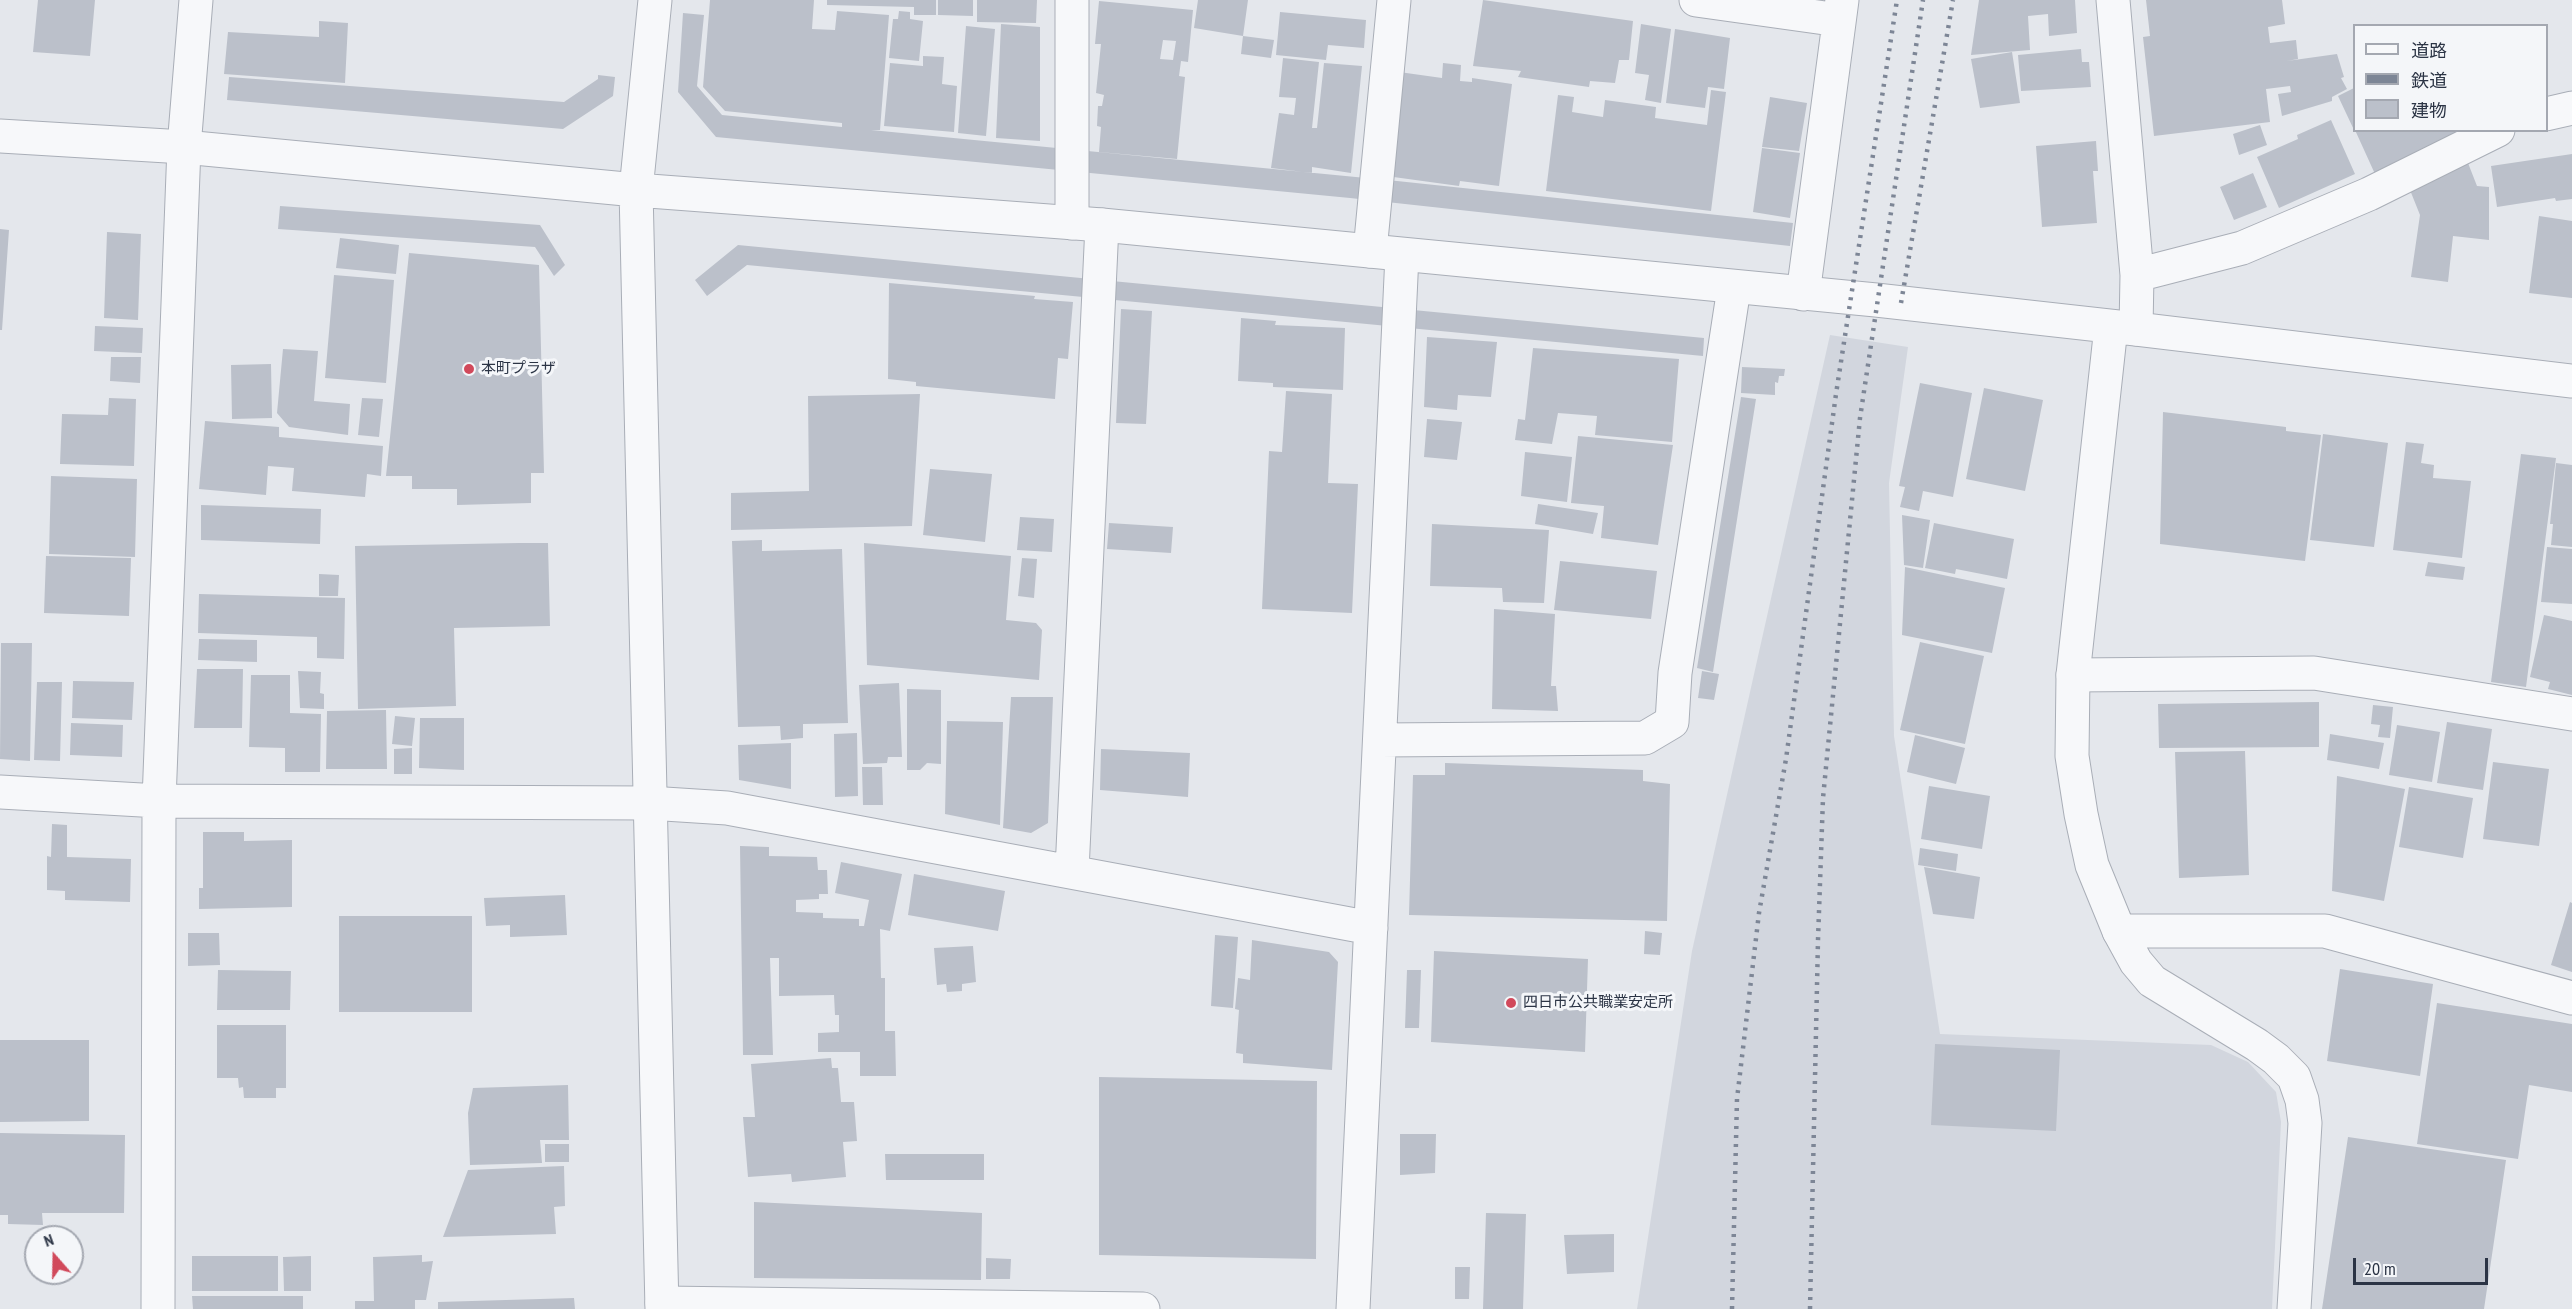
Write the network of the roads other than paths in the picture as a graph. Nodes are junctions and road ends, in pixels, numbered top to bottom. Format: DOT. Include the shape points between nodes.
graph roads {
  1 [pos="196,0"];
  2 [pos="655,0"];
  3 [pos="1071,0"];
  4 [pos="1394,0"];
  5 [pos="1696,0"];
  6 [pos="2113,0"];
  7 [pos="1841,10"];
  8 [pos="2572,108"];
  9 [pos="2548,114"];
  10 [pos="2494,132"];
  11 [pos="0,136"];
  12 [pos="184,147"];
  13 [pos="636,190"];
  14 [pos="1087,224"];
  15 [pos="1370,251"];
  16 [pos="1402,255"];
  17 [pos="2137,275"];
  18 [pos="1734,288"];
  19 [pos="1803,294"];
  20 [pos="2124,328"];
  21 [pos="2572,381"];
  22 [pos="2073,675"];
  23 [pos="2572,714"];
  24 [pos="1380,740"];
  25 [pos="0,792"];
  26 [pos="159,801"];
  27 [pos="649,803"];
  28 [pos="1072,871"];
  29 [pos="1371,928"];
  30 [pos="2119,931"];
  31 [pos="2572,998"];
  32 [pos="662,1306"];
  33 [pos="158,1309"];
  34 [pos="1143,1309"];
  35 [pos="1353,1309"];
  36 [pos="2294,1309"];
  1 -- 12 [label="street"];
  2 -- 13 [label="street"];
  3 -- 14 [label="street"];
  4 -- 15 [label="street"];
  5 -- 7 [label="street"];
  6 -- 17 [label="street"];
  7 -- 19 [label="street"];
  8 -- 9 [label="street"];
  10 -- 17 [label="street" via="2369,194 2241,248"];
  11 -- 12 [label="street"];
  12 -- 13 [label="street"];
  12 -- 26 [label="street"];
  13 -- 14 [label="street"];
  13 -- 27 [label="street"];
  14 -- 15 [label="street"];
  14 -- 28 [label="street"];
  15 -- 16 [label="street"];
  16 -- 18 [label="street"];
  16 -- 24 [label="street"];
  17 -- 20 [label="street"];
  18 -- 19 [label="street"];
  18 -- 24 [label="street" via="1675,673 1672,722 1645,738"];
  19 -- 20 [label="street"];
  20 -- 21 [label="street"];
  20 -- 22 [label="street"];
  22 -- 23 [label="street" via="2314,673"];
  22 -- 30 [label="street" via="2072,756 2081,814 2092,865"];
  24 -- 29 [label="street"];
  25 -- 26 [label="street"];
  26 -- 27 [label="street"];
  26 -- 33 [label="street"];
  27 -- 28 [label="street" via="727,808"];
  27 -- 32 [label="street"];
  28 -- 29 [label="street"];
  29 -- 35 [label="street"];
  30 -- 31 [label="street" via="2325,931"];
  30 -- 36 [label="street" via="2152,981 2257,1046 2294,1077 2305,1123"];
  32 -- 34 [label="street"];
}
